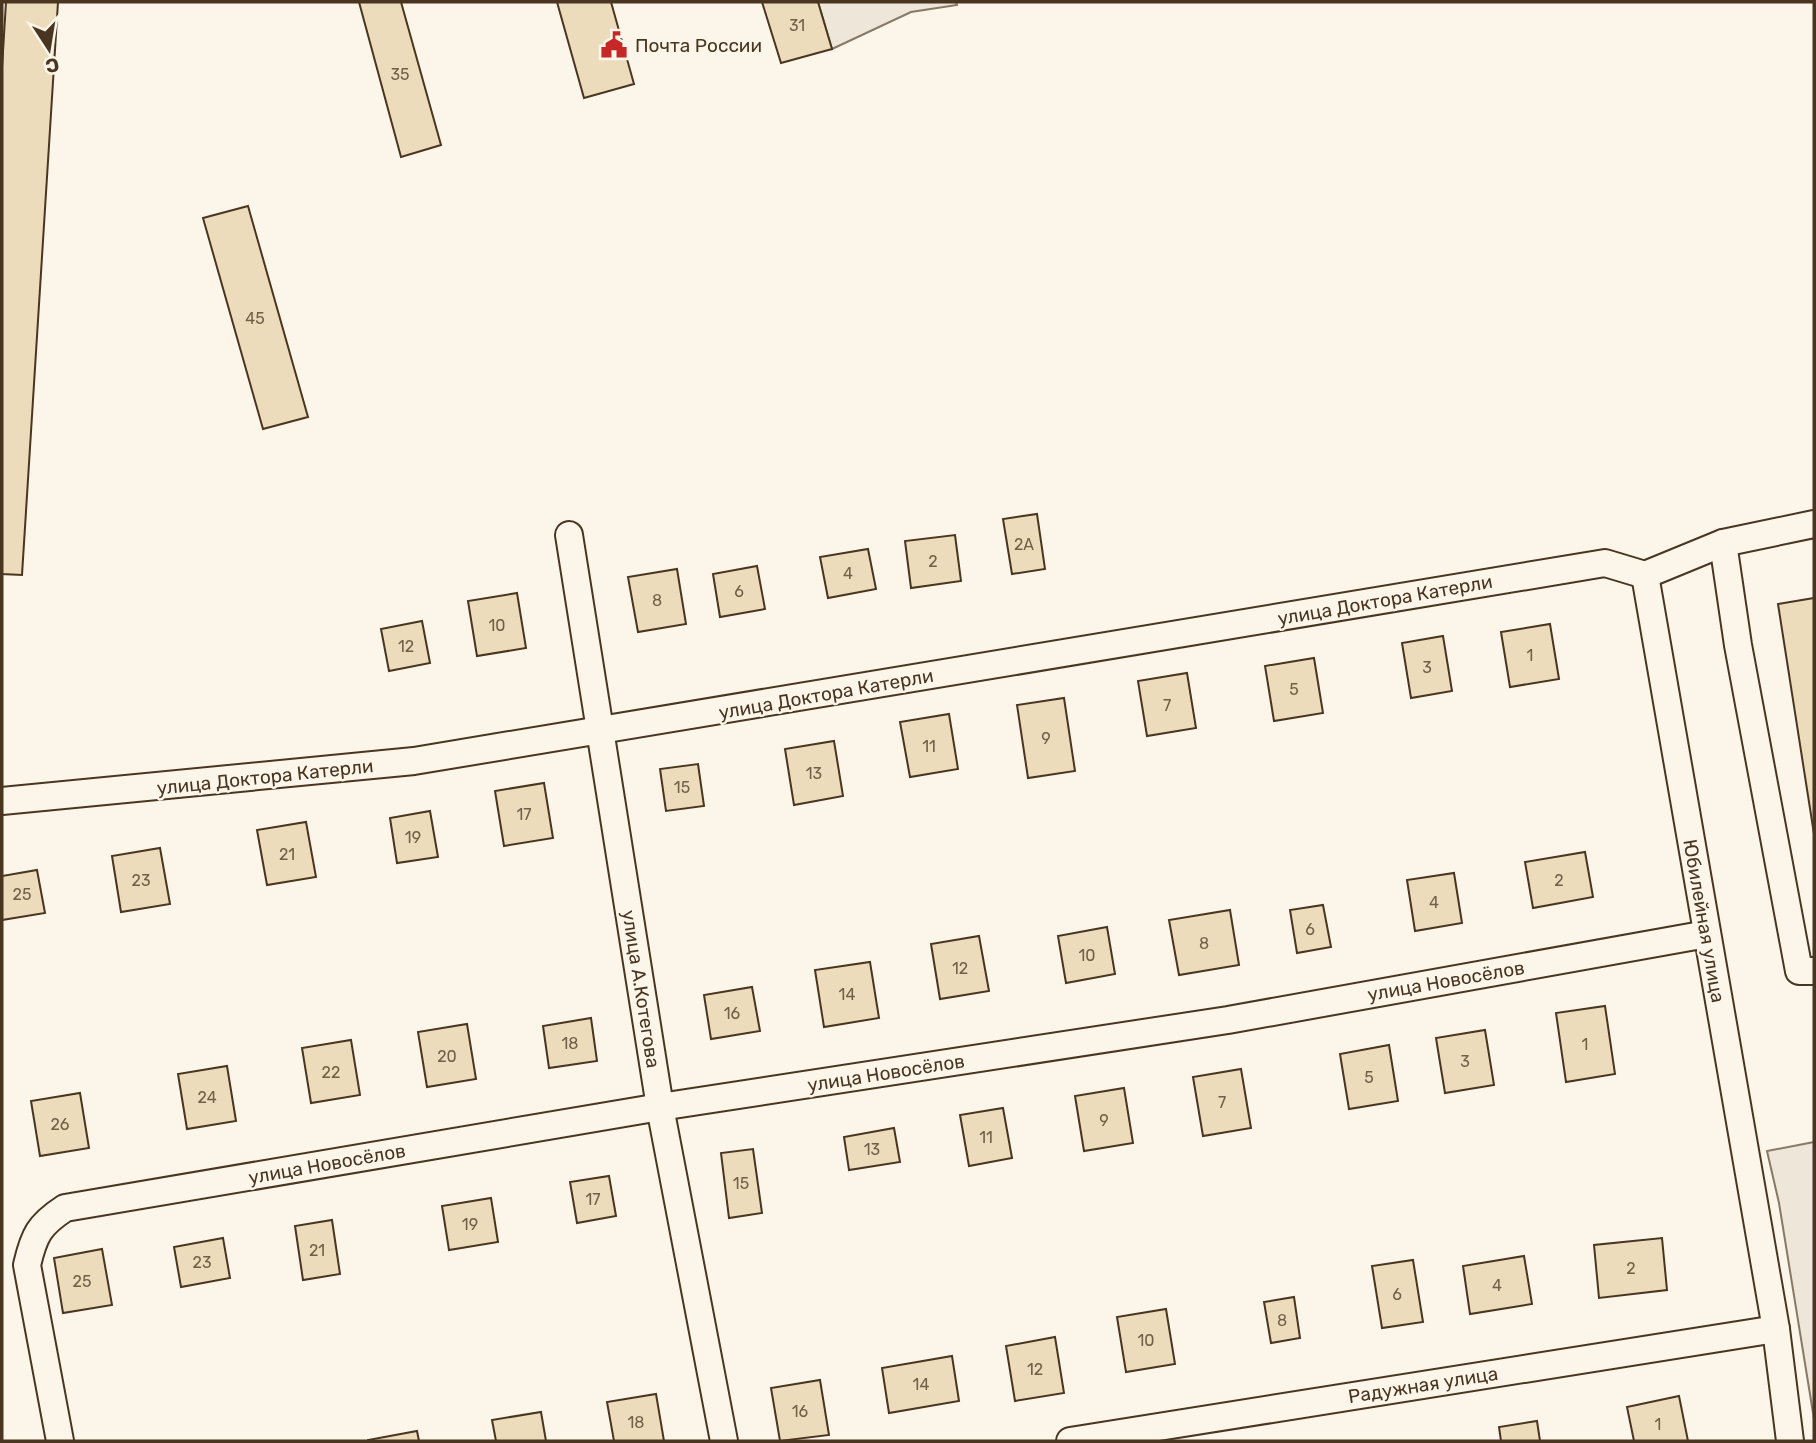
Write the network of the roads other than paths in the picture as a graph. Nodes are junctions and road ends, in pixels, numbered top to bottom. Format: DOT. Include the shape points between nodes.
graph roads {
  1 [pos="1814,524"];
  2 [pos="569,536"];
  3 [pos="1723,543"];
  4 [pos="1645,575"];
  5 [pos="598,730"];
  6 [pos="2,802"];
  7 [pos="1707,934"];
  8 [pos="1814,971"];
  9 [pos="660,1107"];
  10 [pos="1776,1329"];
  11 [pos="60,1441"];
  12 [pos="724,1441"];
  13 [pos="1070,1441"];
  14 [pos="1790,1441"];
  1 -- 3 [label="street"];
  2 -- 5 [label="street, улица А.Котегова"];
  3 -- 4 [label="street"];
  3 -- 8 [label="street" via="1794,948 1799,971"];
  4 -- 5 [label="street, улица Доктора Катерли" via="1605,563"];
  4 -- 7 [label="street, Юбилейная улица"];
  5 -- 6 [label="street, улица Доктора Катерли" via="414,761"];
  5 -- 9 [label="street, улица А.Котегова"];
  7 -- 9 [label="street, улица Новосёлов" via="1228,1020"];
  7 -- 10 [label="street, Юбилейная улица"];
  9 -- 11 [label="street, улица Новосёлов" via="65,1208 43,1222 27,1265"];
  9 -- 12 [label="street, улица А.Котегова"];
  10 -- 13 [label="street, Радужная улица"];
  10 -- 14 [label="street, Юбилейная улица"];
}
